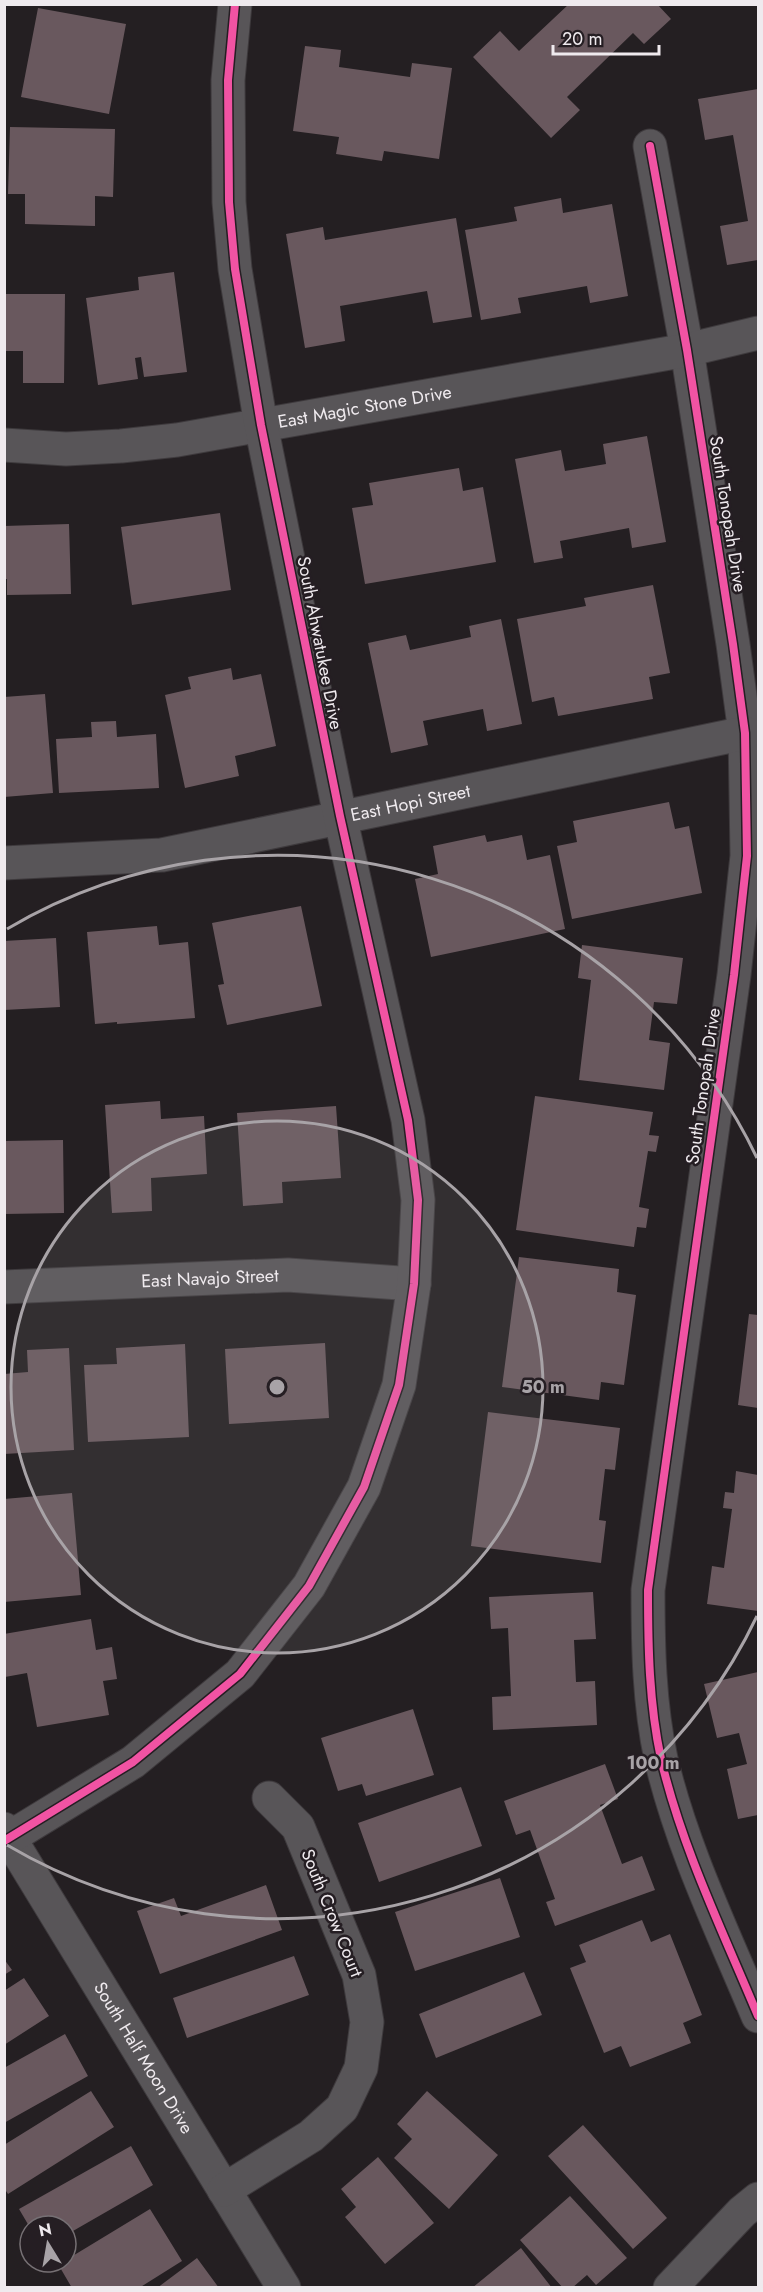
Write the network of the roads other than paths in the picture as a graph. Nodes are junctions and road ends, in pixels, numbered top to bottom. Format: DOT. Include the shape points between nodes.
graph roads {
  1 [pos="235,4"];
  2 [pos="650,146"];
  3 [pos="759,333"];
  4 [pos="687,350"];
  5 [pos="261,425"];
  6 [pos="4,446"];
  7 [pos="745,733"];
  8 [pos="340,816"];
  9 [pos="4,862"];
  10 [pos="414,1284"];
  11 [pos="4,1287"];
  12 [pos="269,1798"];
  13 [pos="6,1836"];
  14 [pos="759,2016"];
  15 [pos="224,2190"];
  16 [pos="759,2199"];
  17 [pos="284,2288"];
  18 [pos="670,2288"];
  1 -- 5 [label="street, South Ahwatukee Drive" via="228,80 228,201"];
  2 -- 4 [label="street, South Tonopah Drive"];
  3 -- 4 [label="street, East Magic Stone Drive"];
  4 -- 5 [label="street, East Magic Stone Drive"];
  4 -- 7 [label="street, South Tonopah Drive"];
  5 -- 6 [label="street, East Magic Stone Drive" via="121,446"];
  5 -- 8 [label="street, South Ahwatukee Drive"];
  7 -- 8 [label="street, East Hopi Street"];
  7 -- 14 [label="street, South Tonopah Drive" via="747,856 734,975 648,1590 648,1669 661,1759 687,1846"];
  8 -- 9 [label="street, East Hopi Street" via="162,855"];
  8 -- 10 [label="street, South Ahwatukee Drive" via="408,1120 418,1200"];
  10 -- 11 [label="street, East Navajo Street" via="288,1275"];
  10 -- 13 [label="street, South Ahwatukee Drive" via="399,1385 364,1487 309,1586 240,1674 133,1762"];
  12 -- 15 [label="street, South Crow Court" via="298,1827 359,1975 367,2022 362,2068 342,2108 311,2136"];
  13 -- 15 [label="street, South Half Moon Drive"];
  15 -- 17 [label="street, South Half Moon Drive"];
  16 -- 18 [label="street"];
}
